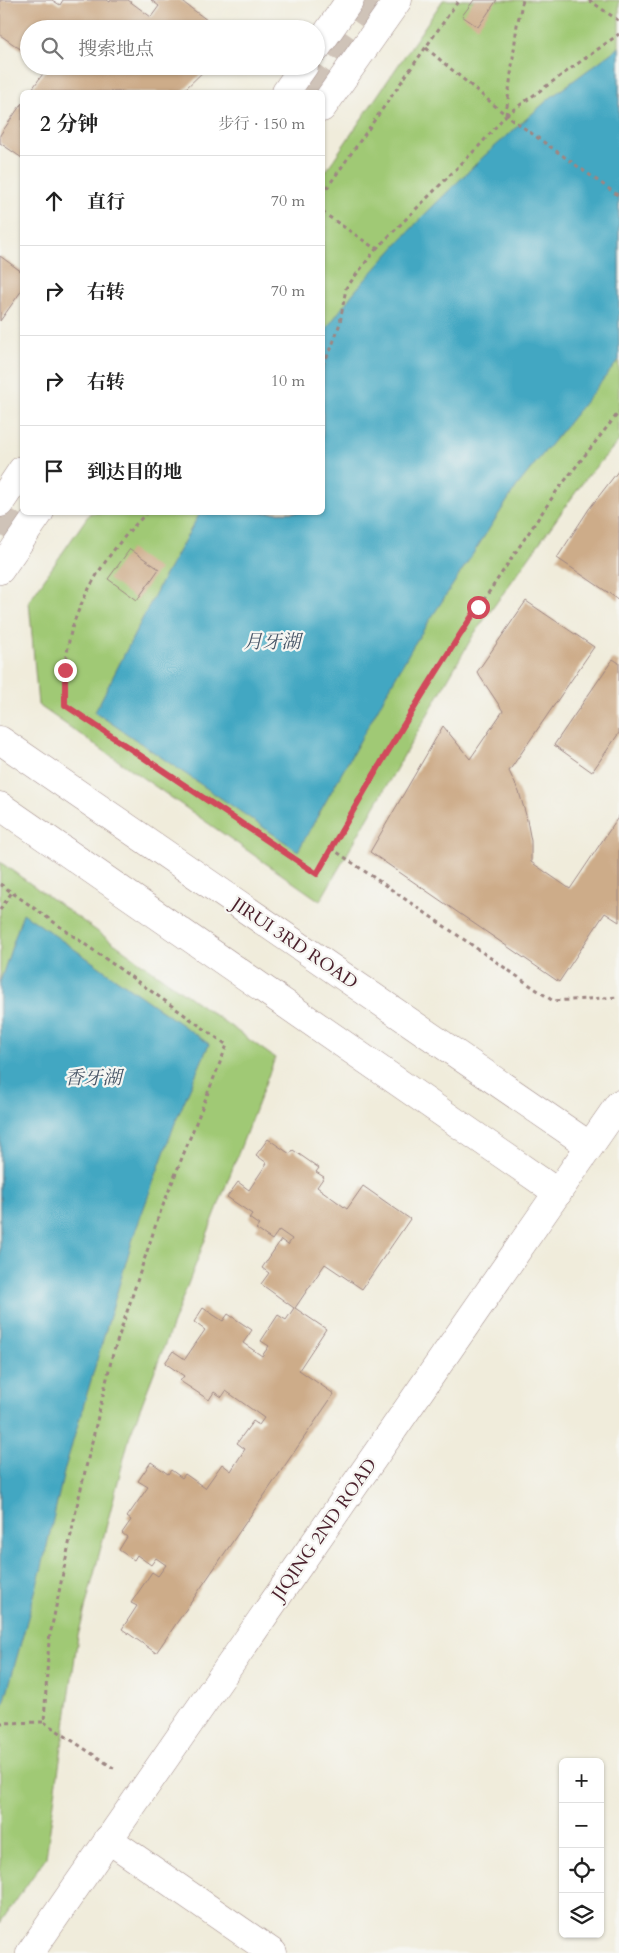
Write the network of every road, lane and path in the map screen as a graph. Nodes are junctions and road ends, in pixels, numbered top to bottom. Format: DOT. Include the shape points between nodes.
graph roads {
  1 [pos="350,0"];
  2 [pos="398,0"];
  3 [pos="459,0"];
  4 [pos="523,0"];
  5 [pos="589,0"];
  6 [pos="619,21"];
  7 [pos="619,34"];
  8 [pos="325,36"];
  9 [pos="426,48"];
  10 [pos="298,75"];
  11 [pos="287,90"];
  12 [pos="325,104"];
  13 [pos="506,115"];
  14 [pos="325,191"];
  15 [pos="619,196"];
  16 [pos="325,214"];
  17 [pos="376,249"];
  18 [pos="325,360"];
  19 [pos="619,412"];
  20 [pos="20,473"];
  21 [pos="0,503"];
  22 [pos="38,515"];
  23 [pos="145,515"];
  24 [pos="0,570"];
  25 [pos="0,740"];
  26 [pos="0,806"];
  27 [pos="331,848"];
  28 [pos="0,884"];
  29 [pos="12,892"];
  30 [pos="0,910"];
  31 [pos="619,997"];
  32 [pos="619,1104"];
  33 [pos="590,1146"];
  34 [pos="558,1193"];
  35 [pos="44,1722"];
  36 [pos="0,1723"];
  37 [pos="115,1769"];
  38 [pos="108,1839"];
  39 [pos="30,1953"];
  40 [pos="273,1953"];
  1 -- 8 [label="street"];
  2 -- 12 [label="street"];
  3 -- 9 [label="path"];
  4 -- 13 [label="path"];
  5 -- 6 [label="path"];
  7 -- 13 [label="path"];
  9 -- 13 [label="path"];
  9 -- 14 [label="path"];
  10 -- 11 [label="street"];
  13 -- 15 [label="path"];
  13 -- 17 [label="path"];
  16 -- 17 [label="path"];
  17 -- 18 [label="path" via="346,288 340,323"];
  19 -- 27 [label="path" via="556,492 446,657"];
  20 -- 21 [label="street"];
  22 -- 24 [label="street"];
  23 -- 27 [label="path" via="120,543 85,597 72,630 65,670 65,705 317,874"];
  25 -- 33 [label="street, JIRUI 3RD ROAD"];
  26 -- 34 [label="street"];
  27 -- 31 [label="path" via="553,1001"];
  28 -- 29 [label="path"];
  29 -- 30 [label="path"];
  29 -- 35 [label="path" via="227,1045 158,1218 112,1357 49,1640"];
  32 -- 33 [label="street, JIQING 2ND ROAD"];
  33 -- 34 [label="street, JIQING 2ND ROAD"];
  34 -- 38 [label="street, JIQING 2ND ROAD"];
  35 -- 36 [label="path"];
  35 -- 37 [label="path"];
  38 -- 39 [label="street, JIQING 2ND ROAD"];
  38 -- 40 [label="street"];
}
